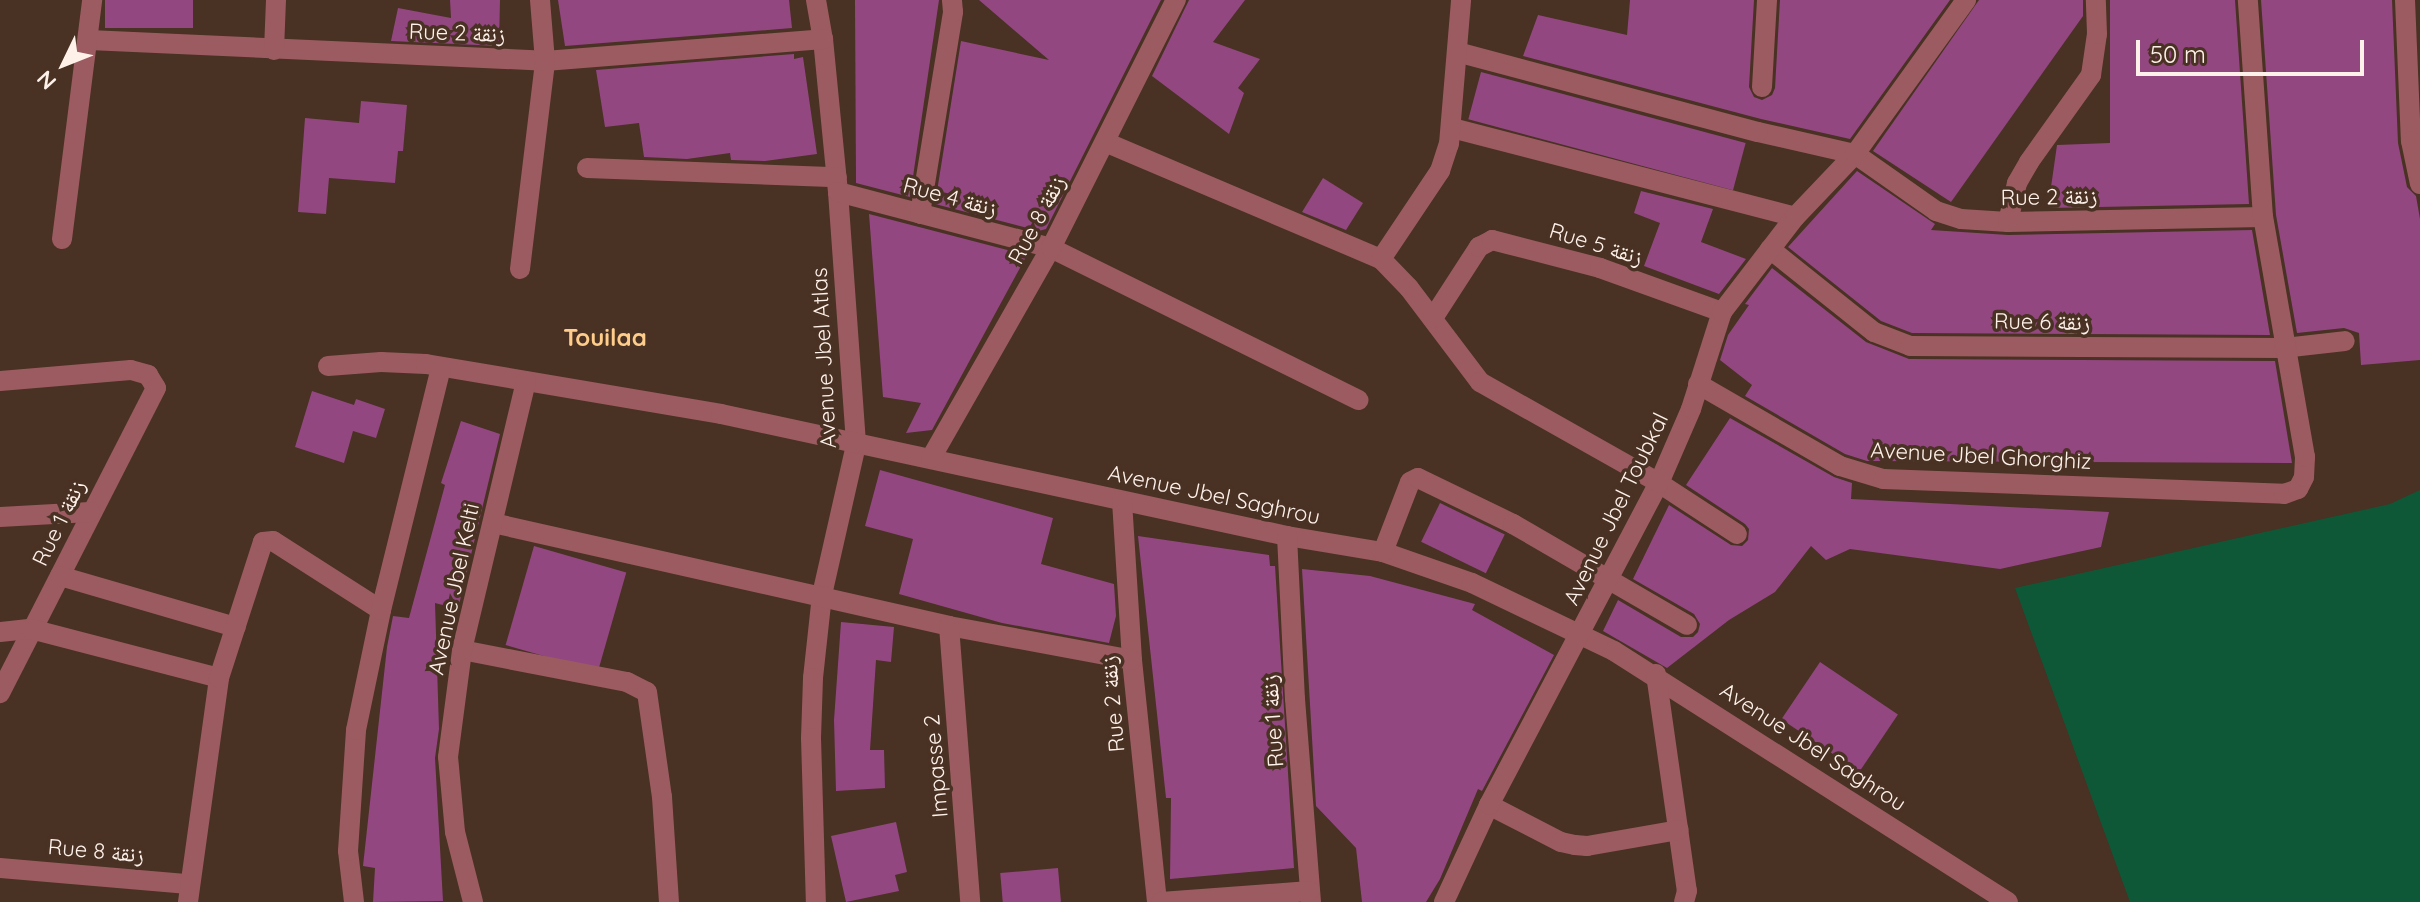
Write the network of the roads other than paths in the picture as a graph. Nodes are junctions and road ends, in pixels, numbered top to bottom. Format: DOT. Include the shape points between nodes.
graph roads {
  1 [pos="92,0"];
  2 [pos="276,0"];
  3 [pos="540,0"];
  4 [pos="816,0"];
  5 [pos="952,0"];
  6 [pos="1176,0"];
  7 [pos="1461,0"];
  8 [pos="1767,0"];
  9 [pos="1966,0"];
  10 [pos="2096,0"];
  11 [pos="2248,0"];
  12 [pos="2405,0"];
  13 [pos="823,39"];
  14 [pos="89,40"];
  15 [pos="274,50"];
  16 [pos="1457,52"];
  17 [pos="545,61"];
  18 [pos="1762,87"];
  19 [pos="1452,128"];
  20 [pos="2415,140"];
  21 [pos="1105,142"];
  22 [pos="1855,154"];
  23 [pos="587,168"];
  24 [pos="2420,184"];
  25 [pos="837,185"];
  26 [pos="920,214"];
  27 [pos="1795,217"];
  28 [pos="2263,217"];
  29 [pos="2008,222"];
  30 [pos="62,239"];
  31 [pos="1051,248"];
  32 [pos="1770,249"];
  33 [pos="1381,259"];
  34 [pos="520,269"];
  35 [pos="1722,312"];
  36 [pos="1433,318"];
  37 [pos="2345,341"];
  38 [pos="2284,348"];
  39 [pos="328,366"];
  40 [pos="441,367"];
  41 [pos="0,381"];
  42 [pos="526,382"];
  43 [pos="1698,384"];
  44 [pos="1358,400"];
  45 [pos="856,445"];
  46 [pos="931,458"];
  47 [pos="1659,483"];
  48 [pos="1122,501"];
  49 [pos="90,512"];
  50 [pos="0,517"];
  51 [pos="493,523"];
  52 [pos="1737,534"];
  53 [pos="1287,536"];
  54 [pos="1383,552"];
  55 [pos="60,576"];
  56 [pos="1610,578"];
  57 [pos="822,595"];
  58 [pos="381,610"];
  59 [pos="1687,625"];
  60 [pos="949,626"];
  61 [pos="236,627"];
  62 [pos="31,629"];
  63 [pos="0,632"];
  64 [pos="1581,635"];
  65 [pos="462,650"];
  66 [pos="1132,660"];
  67 [pos="1656,674"];
  68 [pos="219,678"];
  69 [pos="0,693"];
  70 [pos="1489,805"];
  71 [pos="1679,830"];
  72 [pos="0,868"];
  73 [pos="188,893"];
  74 [pos="1311,896"];
  75 [pos="354,902"];
  76 [pos="473,902"];
  77 [pos="669,902"];
  78 [pos="816,902"];
  79 [pos="970,902"];
  80 [pos="1159,902"];
  81 [pos="1444,902"];
  82 [pos="1684,902"];
  83 [pos="2008,902"];
  1 -- 14 [label="street"];
  2 -- 15 [label="street"];
  3 -- 17 [label="street"];
  4 -- 13 [label="street, Avenue Jbel Atlas"];
  5 -- 26 [label="street"];
  6 -- 21 [label="street, Rue 8 زنقة"];
  7 -- 16 [label="street"];
  8 -- 18 [label="street"];
  9 -- 22 [label="street, Avenue Jbel Toubkal"];
  10 -- 29 [label="street" via="2091,75 2017,183"];
  11 -- 28 [label="street"];
  12 -- 20 [label="street"];
  13 -- 17 [label="street, Rue 2 زنقة"];
  13 -- 25 [label="street, Avenue Jbel Atlas"];
  14 -- 15 [label="street, Rue 2 زنقة"];
  14 -- 30 [label="street"];
  15 -- 17 [label="street, Rue 2 زنقة"];
  16 -- 19 [label="street"];
  16 -- 22 [label="street"];
  17 -- 34 [label="street"];
  19 -- 27 [label="street"];
  19 -- 33 [label="street" via="1440,171"];
  20 -- 24 [label="street"];
  21 -- 31 [label="street, Rue 8 زنقة"];
  21 -- 33 [label="street"];
  22 -- 27 [label="street, Avenue Jbel Toubkal"];
  22 -- 29 [label="street, Rue 2 زنقة" via="1936,211 1961,219"];
  23 -- 25 [label="street, Rue 4 زنقة"];
  25 -- 26 [label="street, Rue 4 زنقة"];
  25 -- 45 [label="street, Avenue Jbel Atlas"];
  26 -- 31 [label="street, Rue 4 زنقة"];
  27 -- 32 [label="street, Avenue Jbel Toubkal"];
  28 -- 29 [label="street, Rue 2 زنقة"];
  28 -- 38 [label="street"];
  31 -- 44 [label="street, Rue 4 زنقة"];
  31 -- 46 [label="street, Rue 8 زنقة"];
  32 -- 35 [label="street, Avenue Jbel Toubkal"];
  32 -- 38 [label="street, Rue 6 زنقة" via="1874,332 1910,346"];
  33 -- 36 [label="street"];
  35 -- 36 [label="street, Rue 5 زنقة" via="1600,268 1492,240 1482,244"];
  35 -- 43 [label="street, Avenue Jbel Toubkal"];
  36 -- 47 [label="street" via="1480,382"];
  37 -- 38 [label="street, Rue 6 زنقة"];
  38 -- 43 [label="street, Avenue Jbel Ghorghiz" via="2305,457 2303,482 2284,494 1883,479 1840,466"];
  39 -- 40 [label="street, Avenue Jbel Saghrou" via="391,362"];
  40 -- 42 [label="street, Avenue Jbel Saghrou"];
  40 -- 58 [label="street"];
  41 -- 49 [label="street, Rue 1 زنقة" via="131,370 148,375 156,388"];
  42 -- 45 [label="street, Avenue Jbel Saghrou" via="721,414"];
  42 -- 51 [label="street, Avenue Jbel Kelti"];
  43 -- 47 [label="street, Avenue Jbel Toubkal"];
  45 -- 46 [label="street, Avenue Jbel Saghrou"];
  45 -- 57 [label="street, Avenue Jbel Atlas"];
  46 -- 48 [label="street, Avenue Jbel Saghrou"];
  47 -- 52 [label="street"];
  47 -- 56 [label="street, Avenue Jbel Toubkal"];
  48 -- 53 [label="street, Avenue Jbel Saghrou"];
  48 -- 66 [label="street, Rue 2 زنقة"];
  49 -- 50 [label="street"];
  49 -- 55 [label="street, Rue 1 زنقة"];
  51 -- 57 [label="street"];
  51 -- 65 [label="street, Avenue Jbel Kelti"];
  53 -- 54 [label="street, Avenue Jbel Saghrou"];
  53 -- 74 [label="street, Rue 1 زنقة"];
  54 -- 56 [label="street" via="1410,482 1418,478"];
  54 -- 64 [label="street, Avenue Jbel Saghrou" via="1472,583"];
  55 -- 61 [label="street"];
  55 -- 62 [label="street, Rue 1 زنقة"];
  56 -- 59 [label="street"];
  56 -- 64 [label="street, Avenue Jbel Toubkal"];
  57 -- 60 [label="street"];
  57 -- 78 [label="street, Avenue Jbel Atlas" via="811,738"];
  58 -- 61 [label="street" via="266,540"];
  58 -- 75 [label="street" via="356,730 348,851"];
  60 -- 66 [label="street"];
  60 -- 79 [label="street, Impasse 2"];
  61 -- 68 [label="street"];
  62 -- 63 [label="street"];
  62 -- 68 [label="street"];
  62 -- 69 [label="street, Rue 1 زنقة"];
  64 -- 67 [label="street, Avenue Jbel Saghrou"];
  64 -- 70 [label="street, Avenue Jbel Toubkal"];
  65 -- 76 [label="street, Avenue Jbel Kelti" via="448,757 449,790"];
  65 -- 77 [label="street" via="627,682 647,692"];
  66 -- 80 [label="street, Rue 2 زنقة"];
  67 -- 71 [label="street"];
  67 -- 83 [label="street, Avenue Jbel Saghrou"];
  68 -- 73 [label="street"];
  70 -- 71 [label="street" via="1575,845"];
  70 -- 81 [label="street, Avenue Jbel Toubkal"];
  71 -- 82 [label="street"];
  72 -- 73 [label="street, Rue 8 زنقة"];
  74 -- 80 [label="street"];
}
